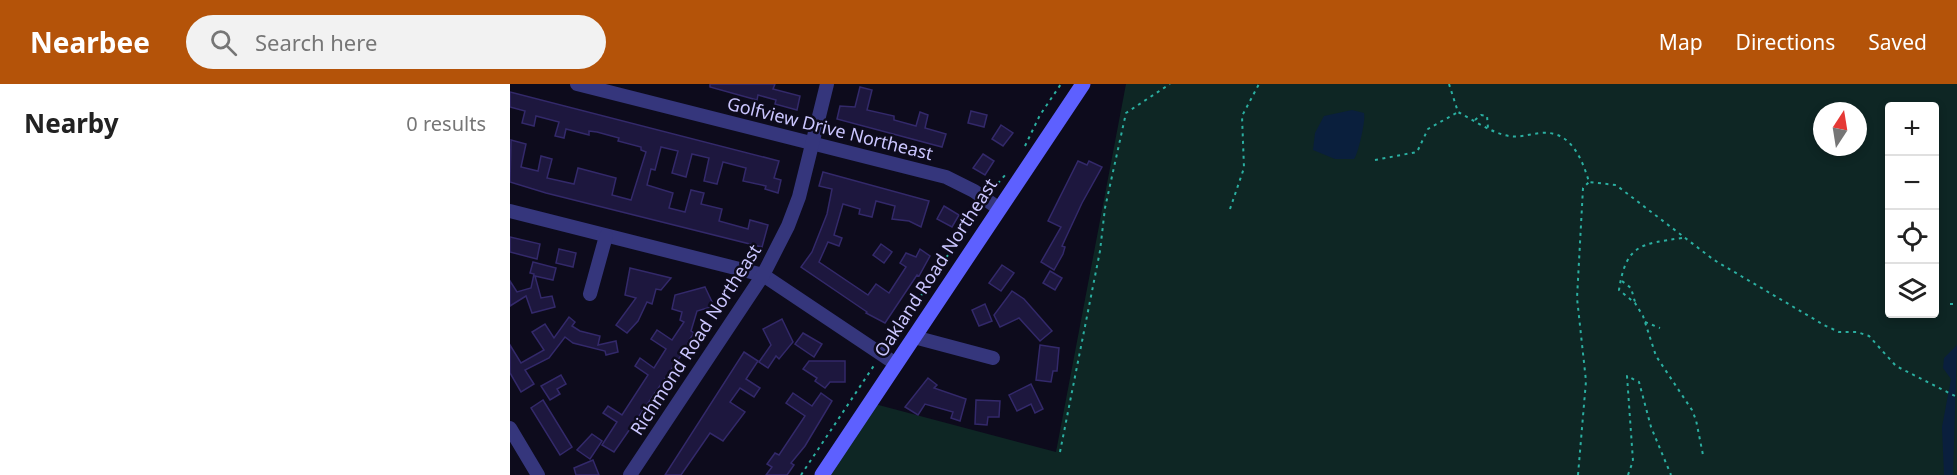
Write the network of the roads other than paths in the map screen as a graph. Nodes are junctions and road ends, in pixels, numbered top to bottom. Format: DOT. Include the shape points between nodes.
graph roads {
  1 [pos="577,84"];
  2 [pos="826,84"];
  3 [pos="1083,84"];
  4 [pos="813,144"];
  5 [pos="998,208"];
  6 [pos="510,211"];
  7 [pos="606,236"];
  8 [pos="763,276"];
  9 [pos="590,294"];
  10 [pos="914,337"];
  11 [pos="993,358"];
  12 [pos="896,364"];
  13 [pos="510,428"];
  14 [pos="538,475"];
  15 [pos="630,475"];
  16 [pos="822,475"];
  1 -- 4 [label="street, Golfview Drive Northeast"];
  2 -- 4 [label="street, Richmond Road Northeast"];
  3 -- 5 [label="main road, Oakland Road Northeast"];
  4 -- 5 [label="street, Golfview Drive Northeast" via="946,177"];
  4 -- 8 [label="street, Richmond Road Northeast" via="799,197"];
  5 -- 10 [label="main road, Oakland Road Northeast"];
  6 -- 7 [label="street"];
  7 -- 8 [label="street"];
  7 -- 9 [label="street"];
  8 -- 12 [label="street"];
  8 -- 15 [label="street, Richmond Road Northeast"];
  10 -- 11 [label="street"];
  10 -- 12 [label="main road, Oakland Road Northeast"];
  12 -- 16 [label="main road, Oakland Road Northeast"];
  13 -- 14 [label="street"];
}
